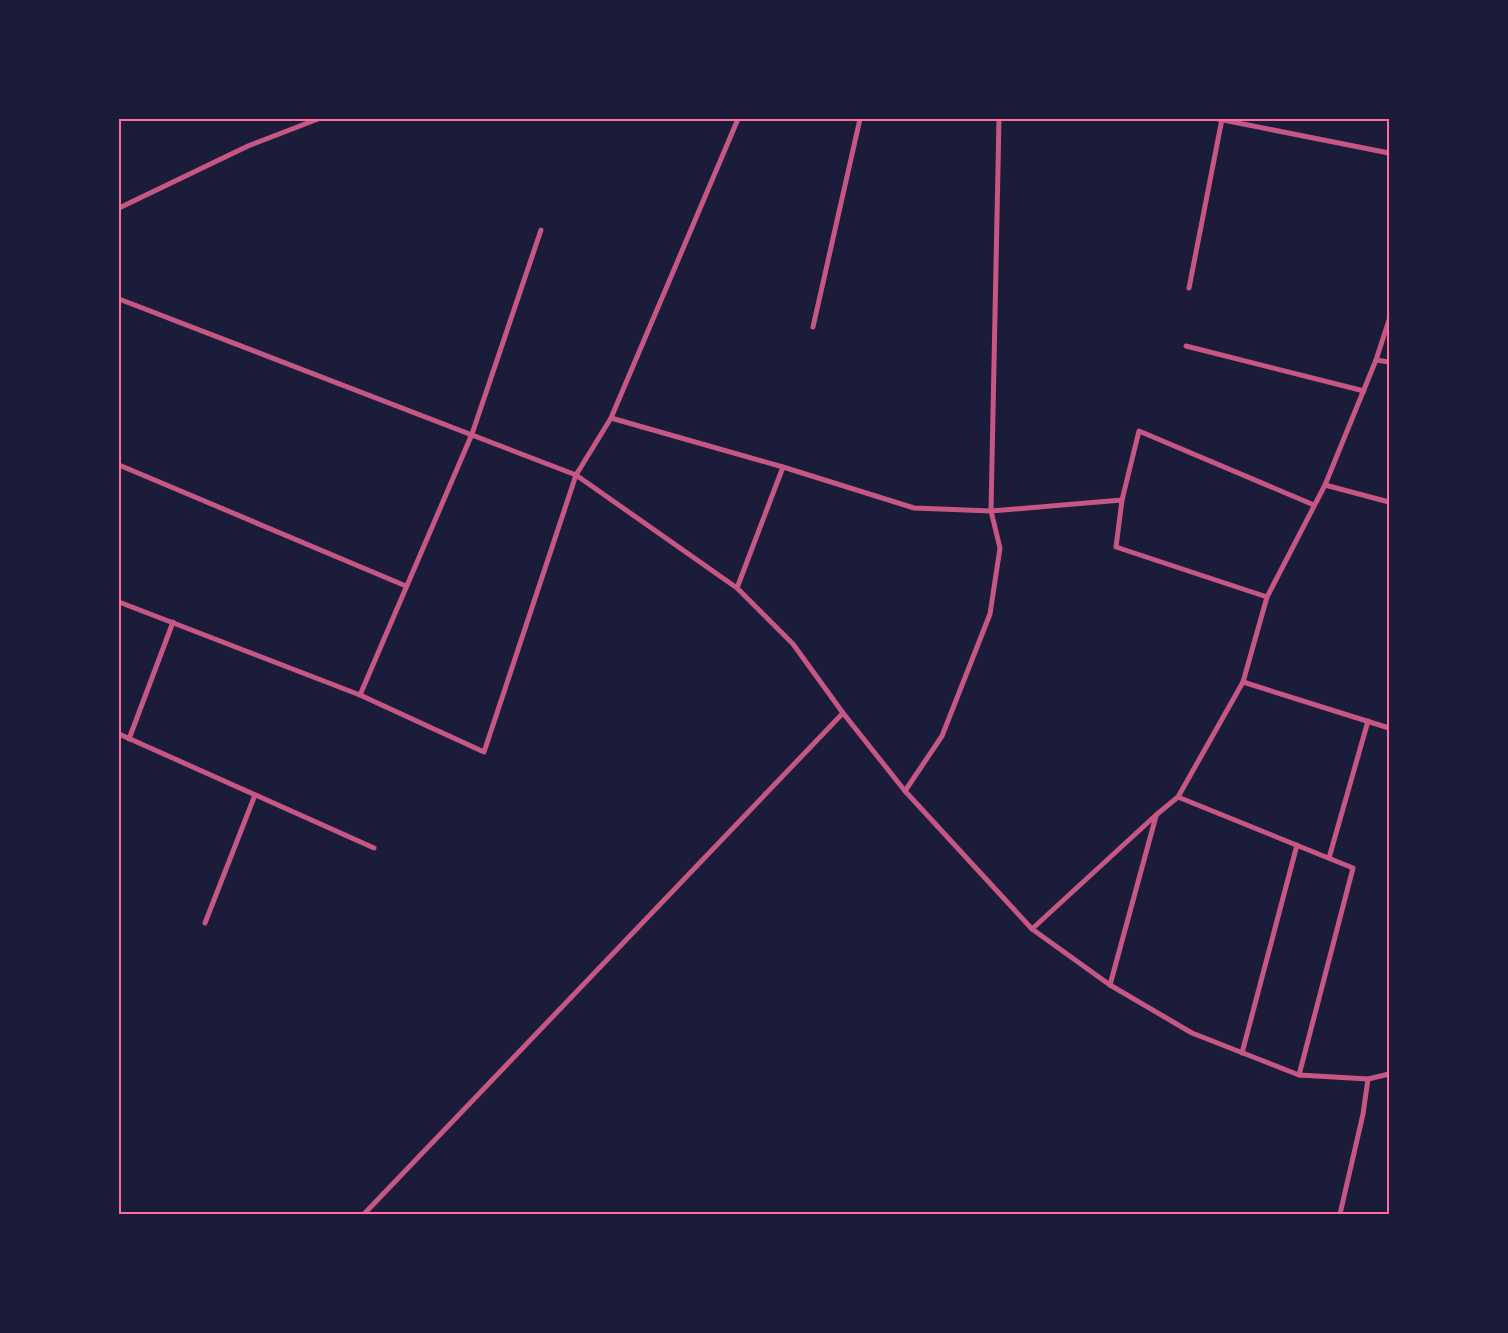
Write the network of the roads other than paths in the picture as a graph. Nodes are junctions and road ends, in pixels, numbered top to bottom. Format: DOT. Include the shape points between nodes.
graph roads {
  1 [pos="318,119"];
  2 [pos="738,119"];
  3 [pos="860,119"];
  4 [pos="999,119"];
  5 [pos="1218,119"];
  6 [pos="1222,119"];
  7 [pos="1389,153"];
  8 [pos="119,208"];
  9 [pos="541,230"];
  10 [pos="1189,288"];
  11 [pos="119,299"];
  12 [pos="1389,320"];
  13 [pos="813,327"];
  14 [pos="1186,346"];
  15 [pos="1376,360"];
  16 [pos="1389,362"];
  17 [pos="1364,391"];
  18 [pos="611,418"];
  19 [pos="472,434"];
  20 [pos="119,465"];
  21 [pos="782,467"];
  22 [pos="576,475"];
  23 [pos="1325,485"];
  24 [pos="1122,500"];
  25 [pos="1389,502"];
  26 [pos="1314,505"];
  27 [pos="990,511"];
  28 [pos="406,586"];
  29 [pos="736,588"];
  30 [pos="1267,597"];
  31 [pos="119,602"];
  32 [pos="173,622"];
  33 [pos="1243,682"];
  34 [pos="360,695"];
  35 [pos="844,713"];
  36 [pos="1368,721"];
  37 [pos="1389,728"];
  38 [pos="119,734"];
  39 [pos="129,739"];
  40 [pos="905,791"];
  41 [pos="256,795"];
  42 [pos="1178,798"];
  43 [pos="1156,816"];
  44 [pos="1297,845"];
  45 [pos="374,848"];
  46 [pos="1329,858"];
  47 [pos="205,924"];
  48 [pos="1032,929"];
  49 [pos="1110,984"];
  50 [pos="1242,1053"];
  51 [pos="1389,1074"];
  52 [pos="1299,1075"];
  53 [pos="1368,1079"];
  54 [pos="364,1214"];
  55 [pos="1340,1214"];
  1 -- 8 [label="street" via="248,146"];
  2 -- 18 [label="street"];
  3 -- 13 [label="street"];
  4 -- 27 [label="street"];
  5 -- 6 [label="street"];
  6 -- 7 [label="street"];
  6 -- 10 [label="street"];
  9 -- 19 [label="street"];
  11 -- 19 [label="street"];
  12 -- 15 [label="street"];
  14 -- 17 [label="street"];
  15 -- 16 [label="street"];
  15 -- 17 [label="street"];
  17 -- 23 [label="street"];
  18 -- 21 [label="street"];
  18 -- 22 [label="street"];
  19 -- 22 [label="street"];
  19 -- 28 [label="street"];
  20 -- 28 [label="street"];
  21 -- 27 [label="street" via="914,508"];
  21 -- 29 [label="street"];
  22 -- 29 [label="street"];
  22 -- 34 [label="street" via="484,752"];
  23 -- 25 [label="street"];
  23 -- 26 [label="street"];
  24 -- 26 [label="street" via="1139,431"];
  24 -- 27 [label="street"];
  24 -- 30 [label="street" via="1116,547"];
  26 -- 30 [label="street"];
  27 -- 40 [label="street" via="1000,548 990,614 942,736"];
  28 -- 34 [label="street"];
  29 -- 35 [label="street" via="793,644"];
  30 -- 33 [label="street"];
  31 -- 32 [label="street"];
  32 -- 34 [label="street"];
  32 -- 39 [label="street"];
  33 -- 36 [label="street"];
  33 -- 42 [label="street"];
  35 -- 40 [label="street"];
  35 -- 54 [label="street"];
  36 -- 37 [label="street"];
  36 -- 46 [label="street"];
  38 -- 39 [label="street"];
  39 -- 41 [label="street"];
  40 -- 48 [label="street"];
  41 -- 45 [label="street"];
  41 -- 47 [label="street"];
  42 -- 43 [label="street"];
  42 -- 44 [label="street"];
  43 -- 48 [label="street"];
  43 -- 49 [label="street"];
  44 -- 46 [label="street"];
  44 -- 50 [label="street"];
  46 -- 52 [label="street" via="1353,868"];
  48 -- 49 [label="street"];
  49 -- 50 [label="street" via="1192,1033"];
  50 -- 52 [label="street"];
  51 -- 53 [label="street"];
  52 -- 53 [label="street"];
  53 -- 55 [label="street"];
}
